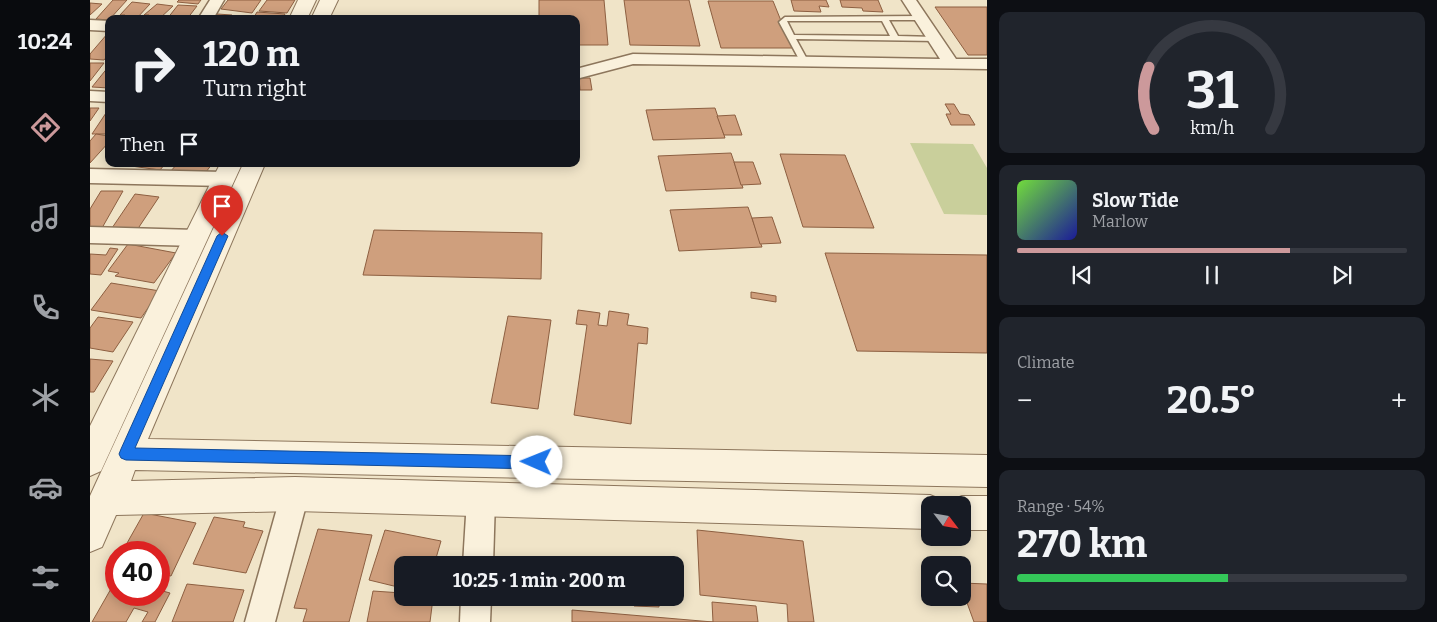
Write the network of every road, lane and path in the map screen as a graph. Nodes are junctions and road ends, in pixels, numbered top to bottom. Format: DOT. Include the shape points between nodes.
graph roads {
  1 [pos="217,0"];
  2 [pos="307,0"];
  3 [pos="329,0"];
  4 [pos="909,0"];
  5 [pos="208,15"];
  6 [pos="300,15"];
  7 [pos="322,15"];
  8 [pos="815,17"];
  9 [pos="884,18"];
  10 [pos="921,18"];
  11 [pos="90,26"];
  12 [pos="105,26"];
  13 [pos="791,37"];
  14 [pos="824,37"];
  15 [pos="896,39"];
  16 [pos="935,40"];
  17 [pos="804,62"];
  18 [pos="951,63"];
  19 [pos="987,64"];
  20 [pos="580,73"];
  21 [pos="90,96"];
  22 [pos="105,97"];
  23 [pos="253,167"];
  24 [pos="227,171"];
  25 [pos="104,172"];
  26 [pos="90,235"];
  27 [pos="196,238"];
  28 [pos="126,454"];
  29 [pos="90,460"];
  30 [pos="987,471"];
  31 [pos="295,494"];
  32 [pos="107,498"];
  33 [pos="481,499"];
  34 [pos="921,512"];
  35 [pos="971,513"];
  36 [pos="987,513"];
  37 [pos="90,536"];
  38 [pos="478,556"];
  39 [pos="476,606"];
  40 [pos="260,622"];
  41 [pos="475,622"];
  1 -- 5 [label="street"];
  2 -- 6 [label="street"];
  3 -- 7 [label="street"];
  4 -- 10 [label="street"];
  8 -- 9 [label="lane"];
  8 -- 13 [label="lane" via="785,18"];
  8 -- 14 [label="lane"];
  9 -- 10 [label="lane"];
  9 -- 15 [label="lane"];
  10 -- 16 [label="street"];
  11 -- 12 [label="street"];
  13 -- 14 [label="lane"];
  13 -- 17 [label="lane"];
  14 -- 15 [label="lane"];
  15 -- 16 [label="lane"];
  16 -- 18 [label="street"];
  17 -- 18 [label="street"];
  17 -- 20 [label="street" via="633,59"];
  18 -- 19 [label="street"];
  21 -- 22 [label="street"];
  23 -- 28 [label="street"];
  24 -- 25 [label="street"];
  24 -- 27 [label="street"];
  26 -- 27 [label="street"];
  27 -- 29 [label="street"];
  28 -- 30 [label="street"];
  28 -- 32 [label="street"];
  31 -- 32 [label="street"];
  31 -- 33 [label="street"];
  31 -- 40 [label="street"];
  32 -- 37 [label="street"];
  33 -- 34 [label="street"];
  33 -- 38 [label="street"];
  35 -- 36 [label="street"];
  39 -- 41 [label="street"];
}
